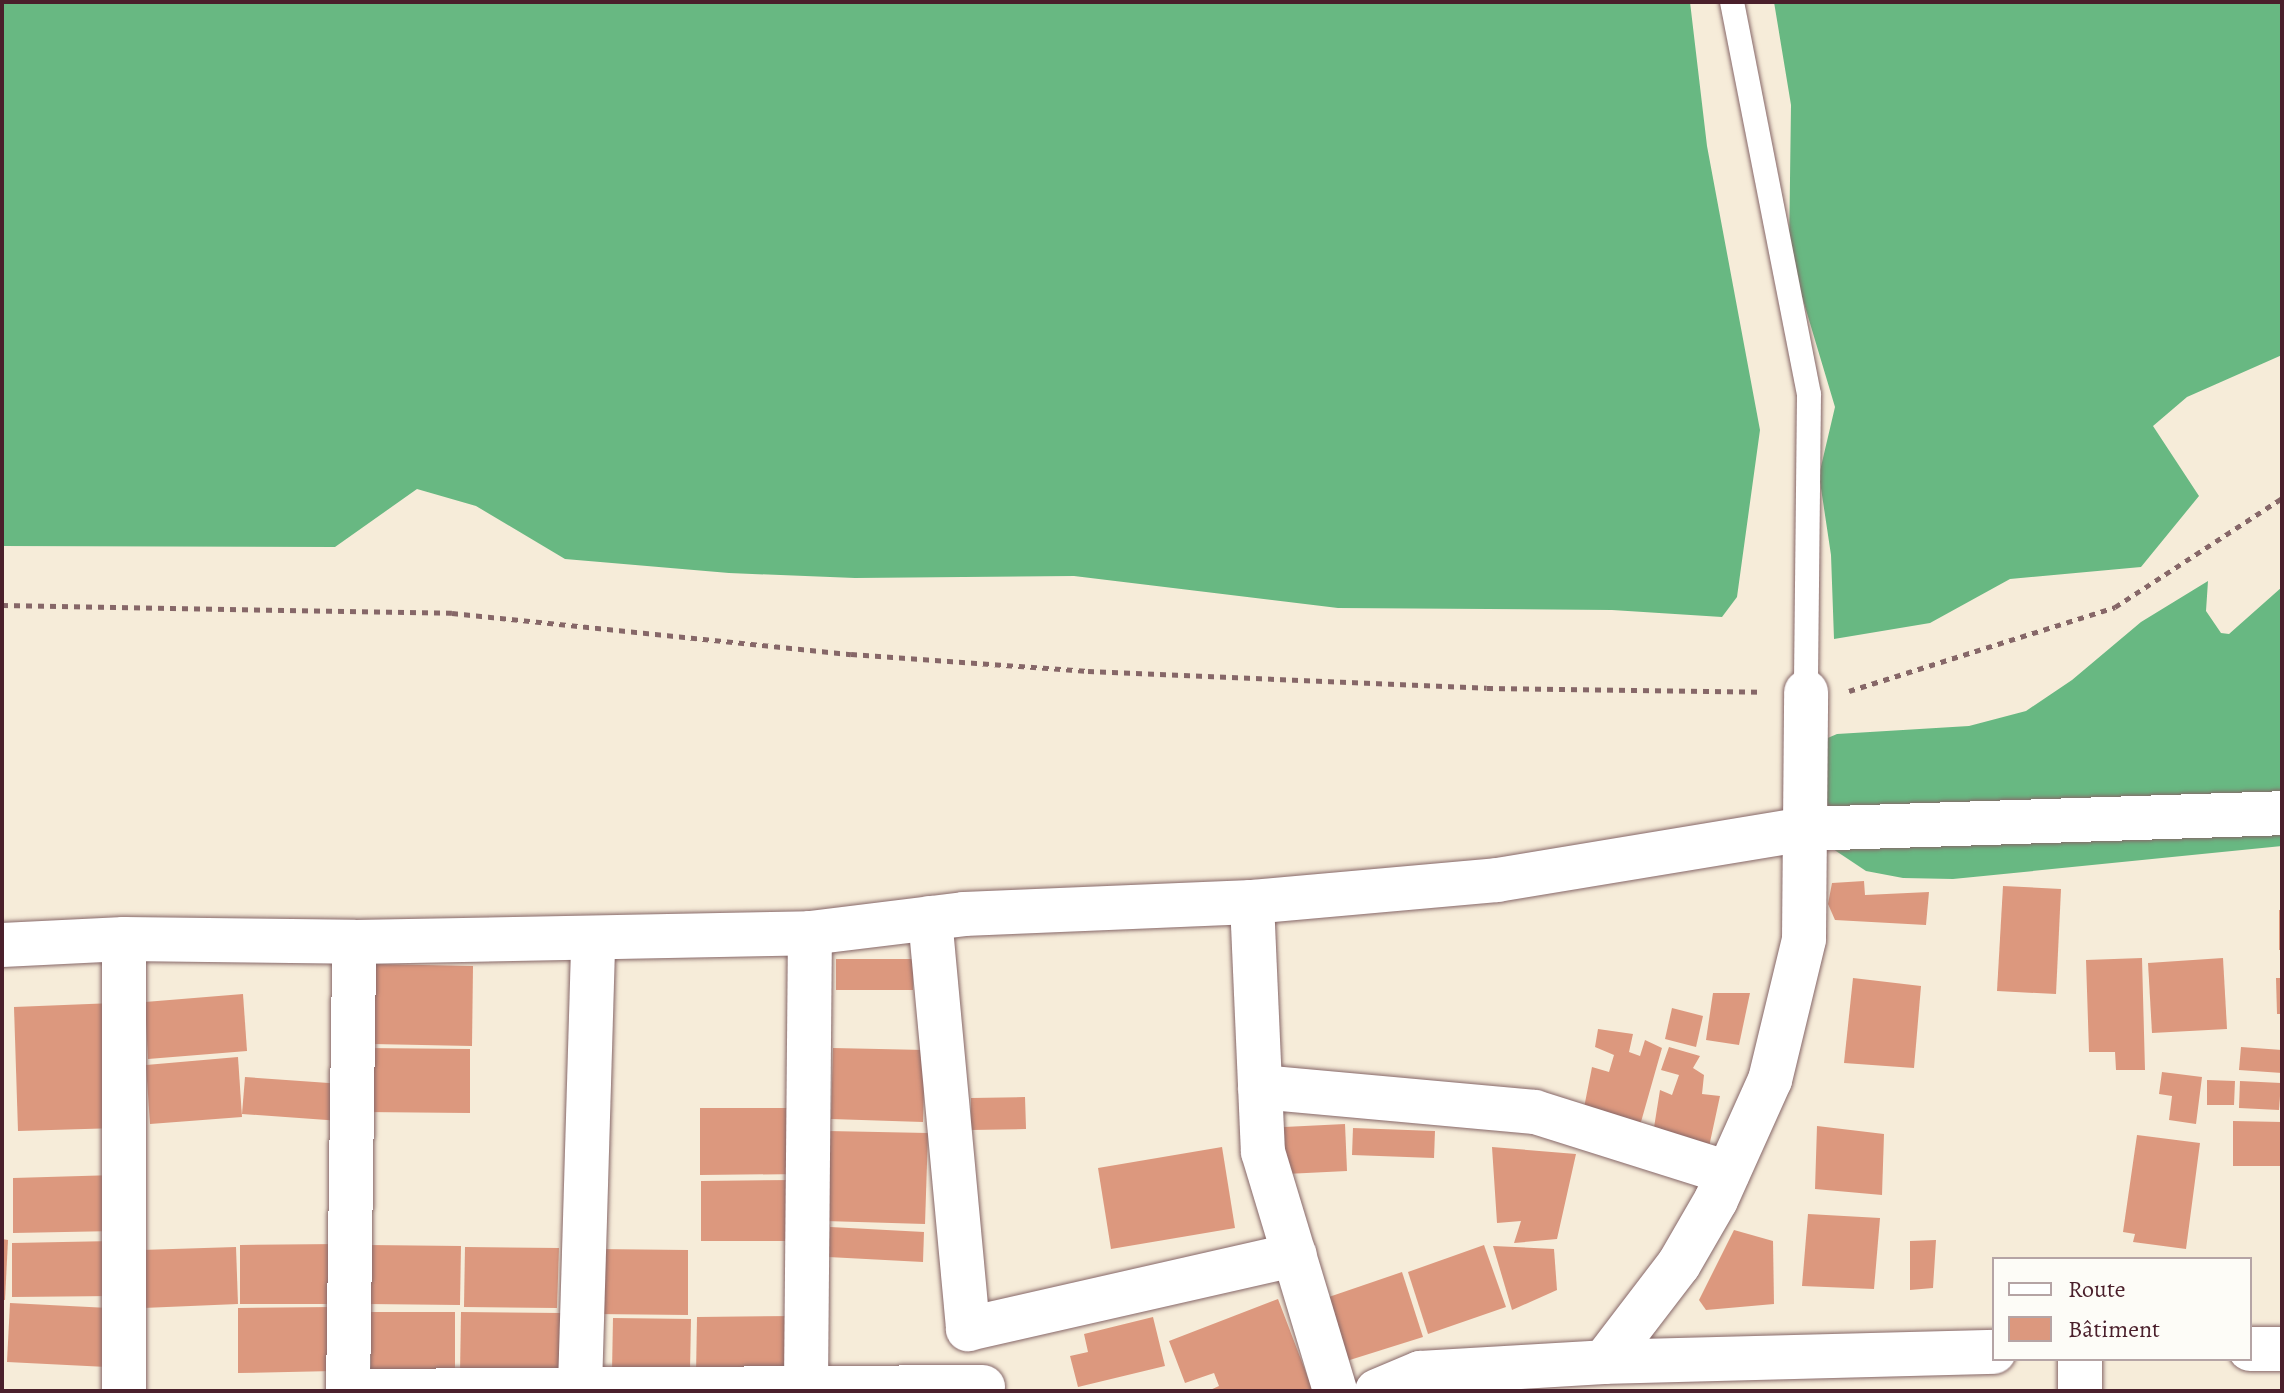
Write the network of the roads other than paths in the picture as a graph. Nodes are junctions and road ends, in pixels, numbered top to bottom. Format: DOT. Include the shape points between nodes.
graph roads {
  1 [pos="1732,2"];
  2 [pos="1806,692"];
  3 [pos="2282,813"];
  4 [pos="1805,829"];
  5 [pos="1252,902"];
  6 [pos="930,918"];
  7 [pos="810,933"];
  8 [pos="124,939"];
  9 [pos="593,939"];
  10 [pos="354,942"];
  11 [pos="2,945"];
  12 [pos="1260,1087"];
  13 [pos="1728,1173"];
  14 [pos="1295,1255"];
  15 [pos="968,1329"];
  16 [pos="2252,1349"];
  17 [pos="2282,1349"];
  18 [pos="1992,1352"];
  19 [pos="2080,1361"];
  20 [pos="1592,1372"];
  21 [pos="1857,1374"];
  22 [pos="806,1386"];
  23 [pos="606,1388"];
  24 [pos="984,1389"];
  25 [pos="124,1391"];
  26 [pos="348,1391"];
  27 [pos="359,1391"];
  28 [pos="1335,1391"];
  29 [pos="1377,1391"];
  30 [pos="2080,1391"];
  1 -- 2 [label="lane" via="1809,394"];
  2 -- 4 [label="street"];
  3 -- 4 [label="street"];
  4 -- 5 [label="street" via="1497,880"];
  4 -- 13 [label="street" via="1804,939 1770,1080"];
  5 -- 6 [label="street"];
  5 -- 12 [label="street"];
  6 -- 7 [label="street"];
  6 -- 15 [label="street"];
  7 -- 9 [label="street"];
  7 -- 22 [label="street"];
  8 -- 10 [label="street"];
  8 -- 11 [label="street"];
  8 -- 25 [label="street"];
  9 -- 10 [label="street"];
  9 -- 23 [label="street"];
  10 -- 26 [label="street"];
  12 -- 13 [label="street" via="1535,1112"];
  12 -- 14 [label="street" via="1263,1152"];
  13 -- 20 [label="street" via="1679,1264"];
  14 -- 15 [label="street"];
  14 -- 28 [label="street"];
  15 -- 24 [label="street"];
  16 -- 17 [label="street"];
  18 -- 21 [label="street"];
  19 -- 30 [label="street"];
  20 -- 21 [label="street"];
  20 -- 29 [label="street" via="1420,1373"];
  22 -- 23 [label="street"];
  22 -- 24 [label="street"];
  23 -- 27 [label="street"];
}
